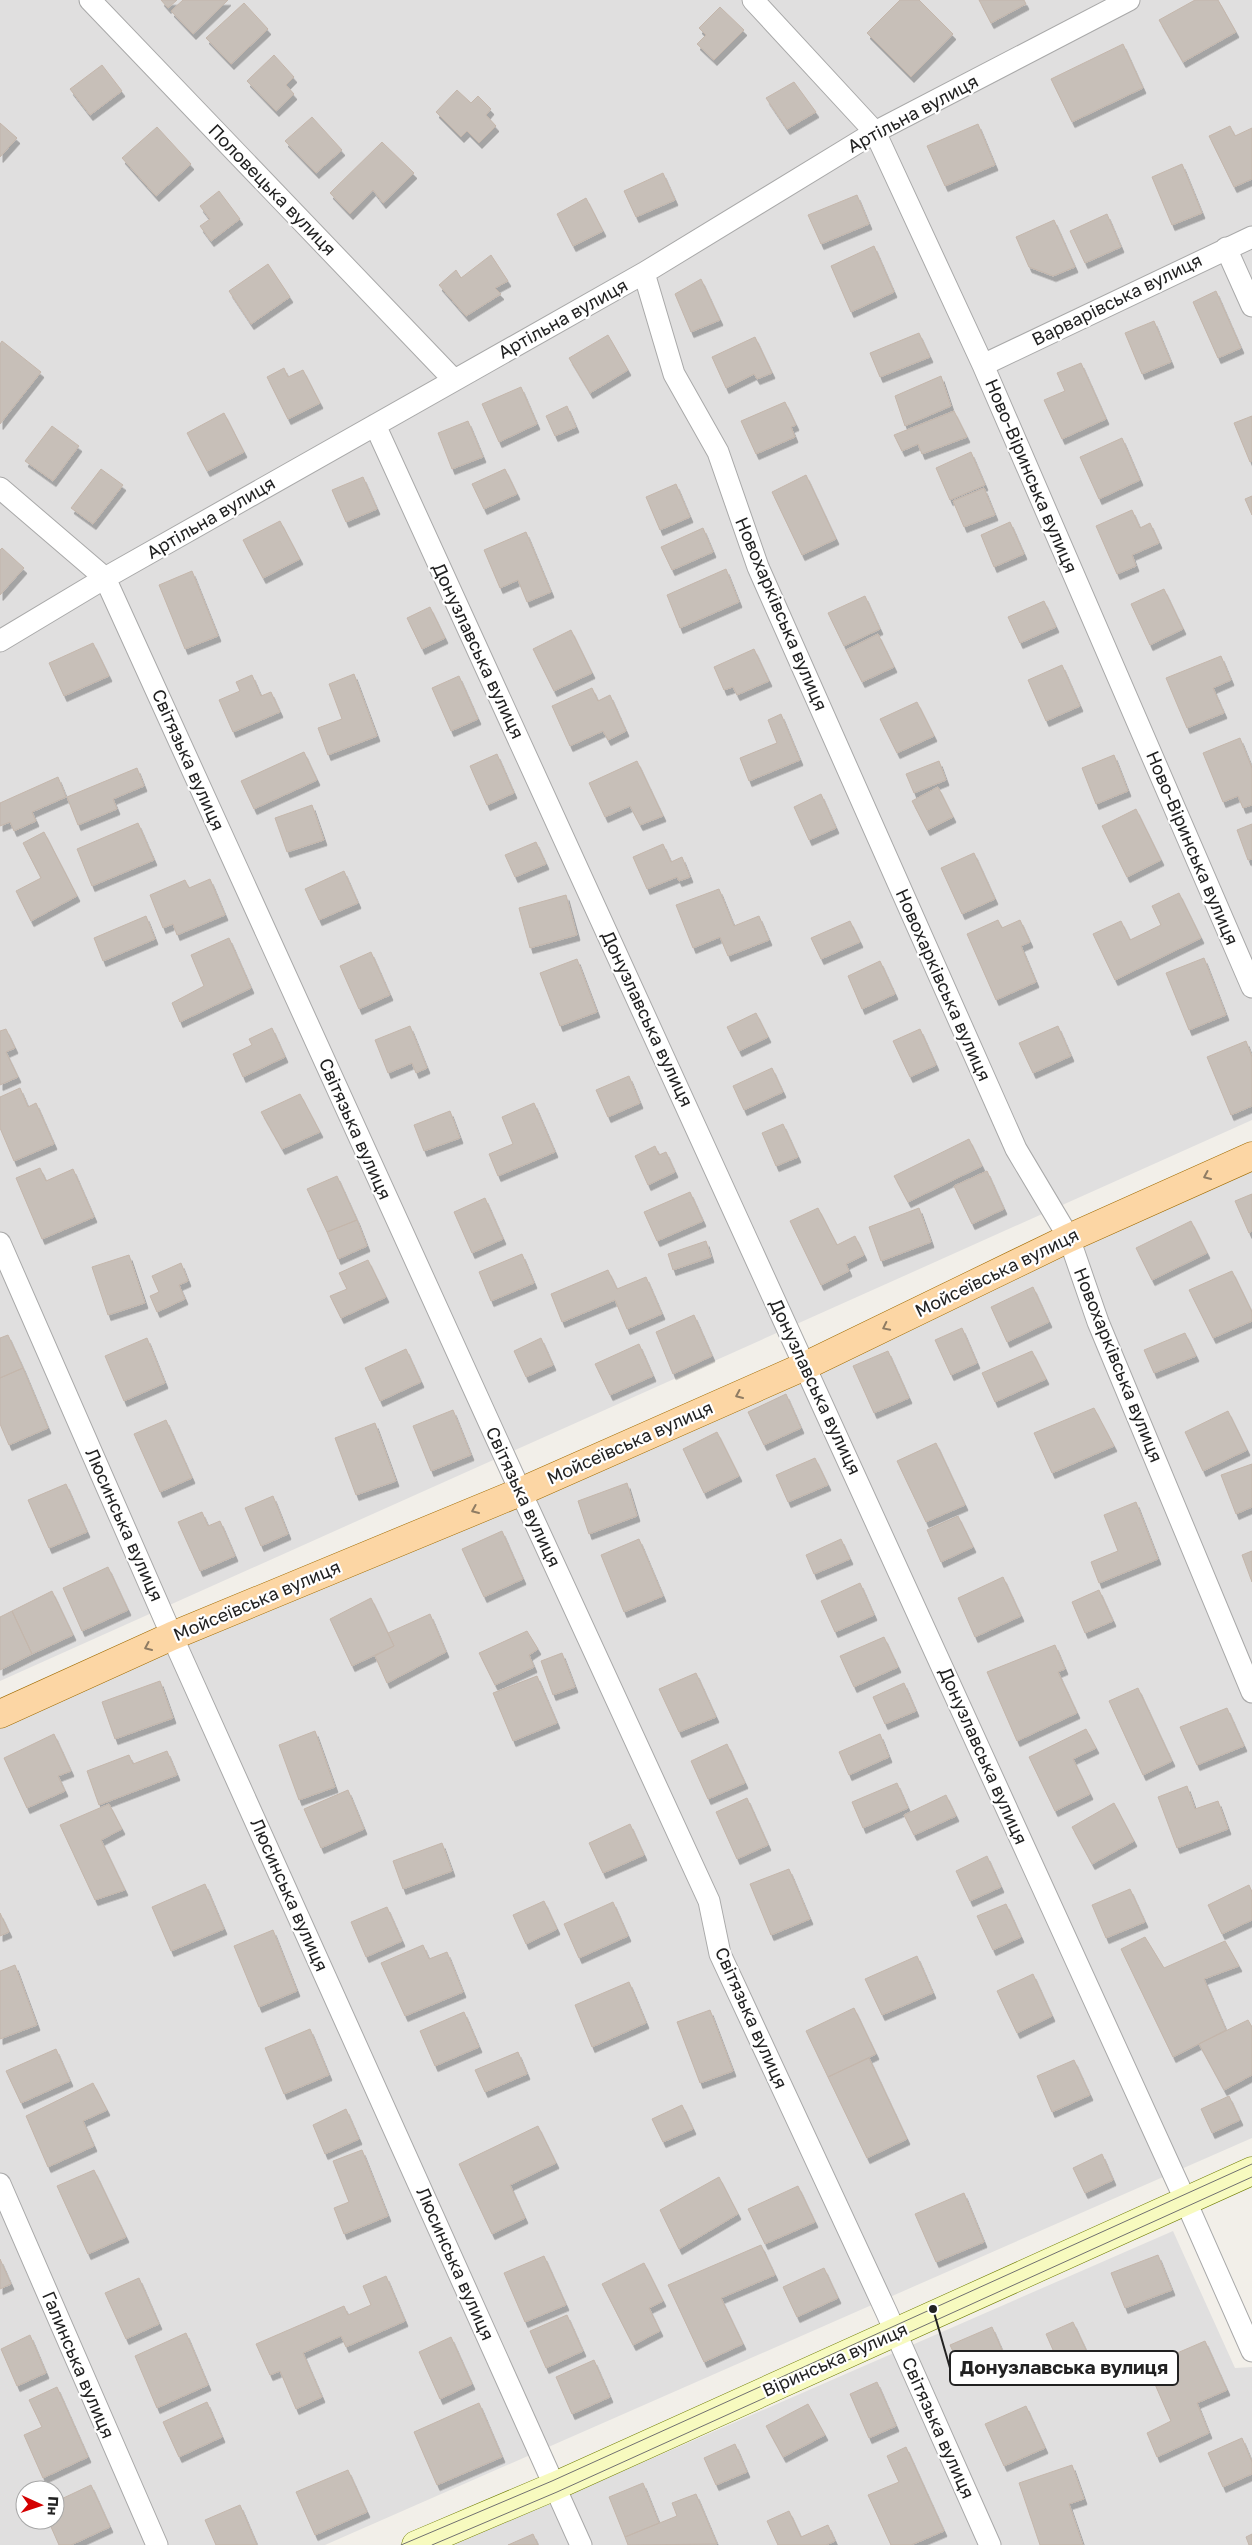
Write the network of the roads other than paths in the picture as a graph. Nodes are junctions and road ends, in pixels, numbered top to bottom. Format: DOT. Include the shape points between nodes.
graph roads {
  1 [pos="90,0"];
  2 [pos="753,0"];
  3 [pos="1128,0"];
  4 [pos="875,132"];
  5 [pos="1252,237"];
  6 [pos="1226,248"];
  7 [pos="644,273"];
  8 [pos="1252,306"];
  9 [pos="983,365"];
  10 [pos="454,380"];
  11 [pos="375,425"];
  12 [pos="0,488"];
  13 [pos="106,578"];
  14 [pos="0,641"];
  15 [pos="1252,987"];
  16 [pos="1252,1156"];
  17 [pos="1069,1238"];
  18 [pos="0,1243"];
  19 [pos="805,1366"];
  20 [pos="520,1492"];
  21 [pos="172,1636"];
  22 [pos="1252,1692"];
  23 [pos="0,1714"];
  24 [pos="1252,2170"];
  25 [pos="0,2184"];
  26 [pos="1186,2201"];
  27 [pos="896,2332"];
  28 [pos="1252,2351"];
  29 [pos="555,2486"];
  30 [pos="157,2545"];
  31 [pos="416,2545"];
  32 [pos="581,2545"];
  33 [pos="990,2545"];
  1 -- 10 [label="street, Половецька вулиця"];
  2 -- 4 [label="street, Ново-Віринська вулиця"];
  3 -- 4 [label="street, Артільна вулиця"];
  4 -- 7 [label="street, Артільна вулиця"];
  4 -- 9 [label="street, Ново-Віринська вулиця"];
  5 -- 6 [label="street, Варварівська вулиця"];
  6 -- 8 [label="street"];
  6 -- 9 [label="street, Варварівська вулиця"];
  7 -- 10 [label="street, Артільна вулиця"];
  7 -- 17 [label="street, Новохарківська вулиця" via="674,374 718,452 762,576 1016,1149"];
  9 -- 15 [label="street, Ново-Віринська вулиця"];
  10 -- 11 [label="street, Артільна вулиця"];
  11 -- 13 [label="street, Артільна вулиця"];
  11 -- 19 [label="street, Донузлавська вулиця"];
  12 -- 13 [label="street, Світязька вулиця"];
  13 -- 14 [label="street, Артільна вулиця"];
  13 -- 20 [label="street, Світязька вулиця"];
  16 -- 17 [label="main road, Мойсеївська вулиця, one-way"];
  17 -- 19 [label="main road, Мойсеївська вулиця, one-way"];
  17 -- 22 [label="street, Новохарківська вулиця" via="1098,1322"];
  18 -- 21 [label="street, Люсинська вулиця"];
  19 -- 20 [label="main road, Мойсеївська вулиця, one-way"];
  19 -- 26 [label="street, Донузлавська вулиця"];
  20 -- 21 [label="main road, Мойсеївська вулиця, one-way"];
  20 -- 27 [label="street, Світязька вулиця" via="709,1901 720,1954"];
  21 -- 23 [label="main road, Мойсеївська вулиця, one-way"];
  21 -- 29 [label="street, Люсинська вулиця"];
  24 -- 26 [label="main road, Віринська вулиця"];
  25 -- 30 [label="street, Галинська вулиця"];
  26 -- 27 [label="main road, Віринська вулиця"];
  26 -- 28 [label="street, Донузлавська вулиця"];
  27 -- 29 [label="main road, Віринська вулиця"];
  27 -- 33 [label="street, Світязька вулиця"];
  29 -- 31 [label="main road, Віринська вулиця"];
  29 -- 32 [label="street, Люсинська вулиця"];
}
